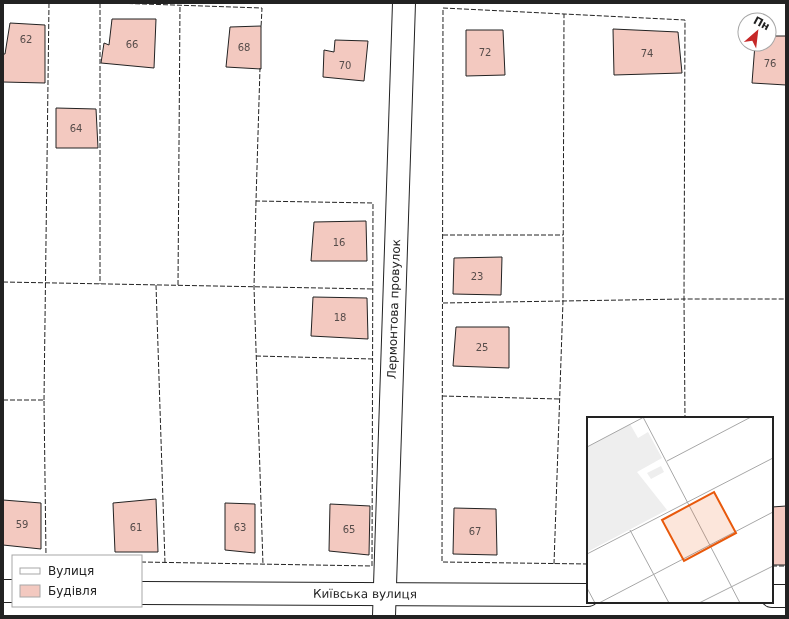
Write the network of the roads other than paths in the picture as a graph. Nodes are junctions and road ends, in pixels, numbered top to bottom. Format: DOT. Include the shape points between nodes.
graph roads {
  1 [pos="404,3"];
  2 [pos="142,593"];
  3 [pos="587,595"];
  4 [pos="773,596"];
  5 [pos="786,596"];
  6 [pos="384,605"];
  1 -- 6 [label="street, Лермонтова провулок"];
  2 -- 6 [label="street, Київська вулиця"];
  3 -- 6 [label="street, Київська вулиця"];
  4 -- 5 [label="street"];
}
